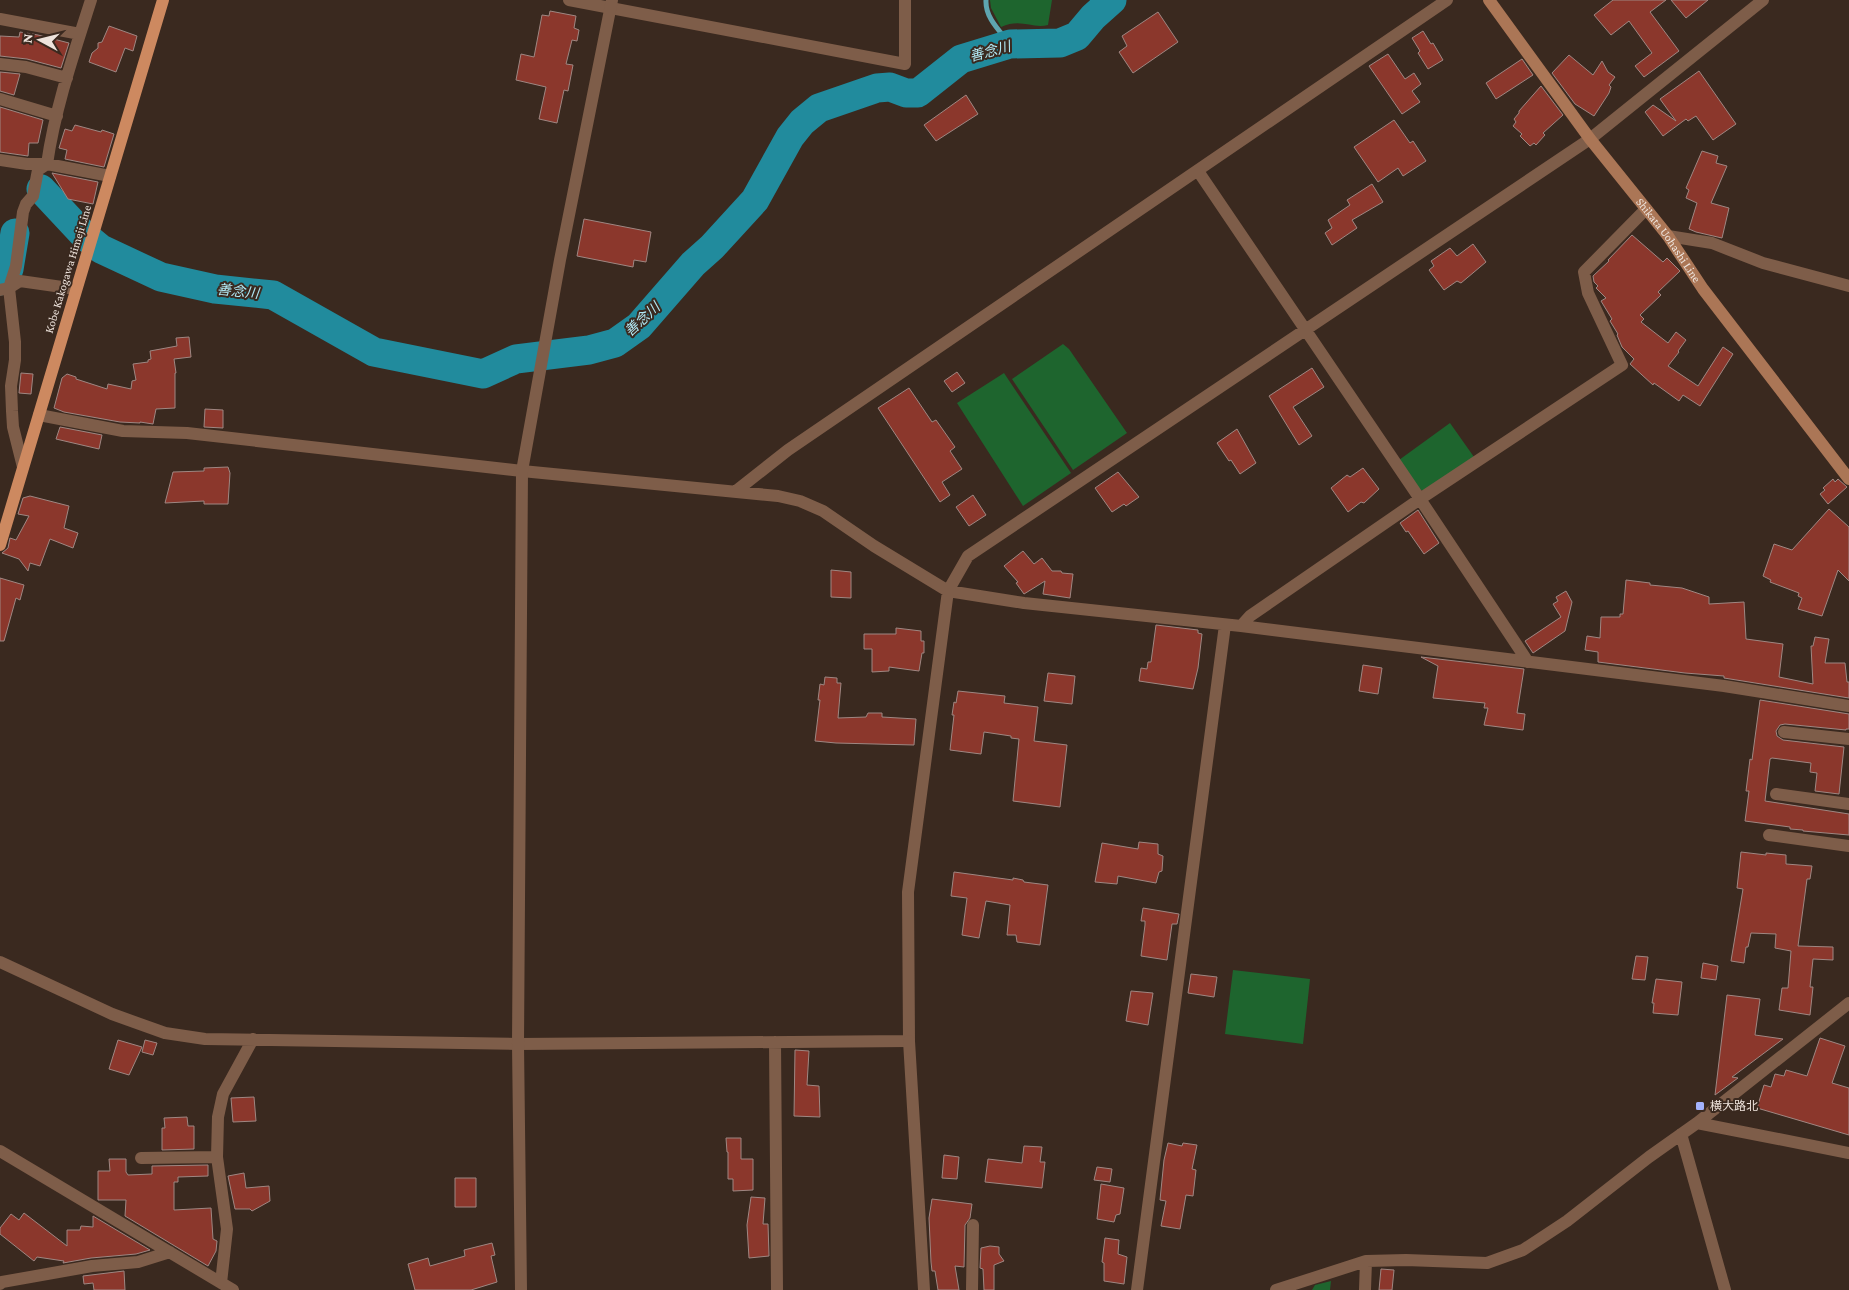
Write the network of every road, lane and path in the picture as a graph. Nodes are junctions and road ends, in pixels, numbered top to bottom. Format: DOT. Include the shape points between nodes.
graph roads {
  1 [pos="91,0"];
  2 [pos="163,0"];
  3 [pos="569,0"];
  4 [pos="904,0"];
  5 [pos="1447,0"];
  6 [pos="1489,0"];
  7 [pos="1763,0"];
  8 [pos="611,4"];
  9 [pos="0,19"];
  10 [pos="80,34"];
  11 [pos="0,64"];
  12 [pos="67,78"];
  13 [pos="0,99"];
  14 [pos="57,116"];
  15 [pos="1590,138"];
  16 [pos="0,160"];
  17 [pos="47,164"];
  18 [pos="1198,171"];
  19 [pos="110,176"];
  20 [pos="1646,209"];
  21 [pos="1668,236"];
  22 [pos="1849,286"];
  23 [pos="5,289"];
  24 [pos="76,289"];
  25 [pos="1304,330"];
  26 [pos="39,415"];
  27 [pos="23,467"];
  28 [pos="522,471"];
  29 [pos="1849,479"];
  30 [pos="736,491"];
  31 [pos="1420,499"];
  32 [pos="0,545"];
  33 [pos="948,592"];
  34 [pos="1225,625"];
  35 [pos="1241,626"];
  36 [pos="1528,662"];
  37 [pos="1849,706"];
  38 [pos="1784,732"];
  39 [pos="1849,739"];
  40 [pos="1776,794"];
  41 [pos="1849,804"];
  42 [pos="1769,835"];
  43 [pos="1849,846"];
  44 [pos="0,962"];
  45 [pos="1849,1003"];
  46 [pos="253,1039"];
  47 [pos="909,1040"];
  48 [pos="775,1042"];
  49 [pos="518,1044"];
  50 [pos="1697,1123"];
  51 [pos="1681,1134"];
  52 [pos="0,1151"];
  53 [pos="1849,1153"];
  54 [pos="218,1156"];
  55 [pos="141,1158"];
  56 [pos="973,1225"];
  57 [pos="170,1252"];
  58 [pos="1366,1261"];
  59 [pos="221,1283"];
  60 [pos="0,1284"];
  61 [pos="1292,1288"];
  62 [pos="233,1290"];
  63 [pos="521,1290"];
  64 [pos="777,1290"];
  65 [pos="924,1290"];
  66 [pos="972,1290"];
  67 [pos="1137,1290"];
  68 [pos="1276,1290"];
  69 [pos="1365,1290"];
  70 [pos="1725,1290"];
  1 -- 10 [label="street"];
  2 -- 19 [label="main road, Kobe Kakogawa Himeji Line"];
  3 -- 8 [label="street"];
  4 -- 8 [label="street" via="904,64"];
  5 -- 18 [label="street"];
  6 -- 15 [label="main road, Shikata Uohashi Line"];
  7 -- 15 [label="street"];
  8 -- 28 [label="street" via="545,336"];
  9 -- 10 [label="street"];
  10 -- 12 [label="street"];
  11 -- 12 [label="street"];
  12 -- 14 [label="street"];
  13 -- 14 [label="street"];
  14 -- 17 [label="street"];
  15 -- 20 [label="main road, Shikata Uohashi Line"];
  15 -- 25 [label="street"];
  16 -- 17 [label="street"];
  17 -- 19 [label="street"];
  17 -- 23 [label="street" via="38,170 33,196 23,212 16,266"];
  18 -- 25 [label="street"];
  18 -- 30 [label="street" via="788,450"];
  19 -- 24 [label="main road, Kobe Kakogawa Himeji Line"];
  20 -- 21 [label="main road, Shikata Uohashi Line"];
  20 -- 31 [label="street" via="1584,272 1588,293 1622,365"];
  21 -- 22 [label="street" via="1712,243 1763,263"];
  21 -- 29 [label="main road, Shikata Uohashi Line" via="1704,289"];
  23 -- 24 [label="street" via="20,281"];
  23 -- 27 [label="street" via="14,342 13,427"];
  24 -- 26 [label="main road, Kobe Kakogawa Himeji Line"];
  25 -- 31 [label="street"];
  25 -- 33 [label="street" via="968,556"];
  26 -- 27 [label="main road, Kobe Kakogawa Himeji Line"];
  26 -- 28 [label="street" via="123,431 187,433"];
  27 -- 32 [label="main road, Kobe Kakogawa Himeji Line"];
  28 -- 30 [label="street"];
  28 -- 49 [label="street"];
  30 -- 33 [label="street" via="800,501 823,511"];
  31 -- 35 [label="street" via="1250,616"];
  31 -- 36 [label="street"];
  33 -- 34 [label="street" via="1024,604"];
  33 -- 47 [label="street" via="908,892"];
  34 -- 35 [label="street"];
  34 -- 67 [label="street"];
  35 -- 36 [label="street"];
  36 -- 37 [label="street" via="1724,686"];
  38 -- 39 [label="street"];
  40 -- 41 [label="street"];
  42 -- 43 [label="street"];
  44 -- 46 [label="street" via="112,1014 165,1034 205,1039"];
  45 -- 50 [label="street"];
  46 -- 49 [label="street"];
  46 -- 54 [label="street" via="220,1104"];
  47 -- 48 [label="street"];
  47 -- 65 [label="street"];
  48 -- 49 [label="street"];
  48 -- 64 [label="street"];
  49 -- 63 [label="street"];
  50 -- 51 [label="street"];
  50 -- 53 [label="street"];
  51 -- 58 [label="street" via="1523,1250 1486,1263"];
  51 -- 70 [label="street"];
  52 -- 57 [label="street"];
  54 -- 55 [label="street"];
  54 -- 59 [label="street" via="228,1229"];
  56 -- 66 [label="street"];
  57 -- 59 [label="street"];
  57 -- 60 [label="street" via="138,1262 92,1266"];
  58 -- 61 [label="street"];
  58 -- 69 [label="street"];
  59 -- 62 [label="street"];
  61 -- 68 [label="street"];
}
